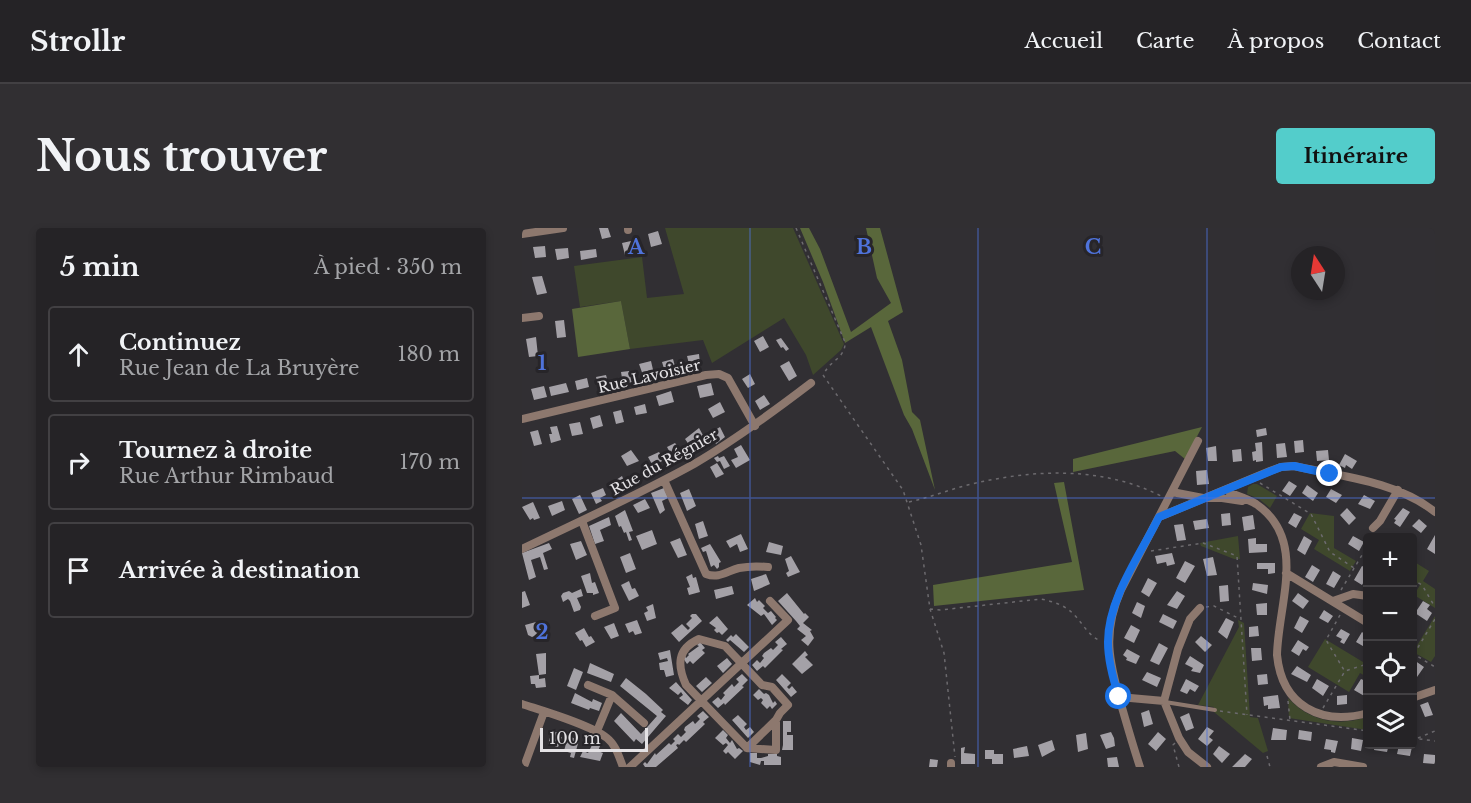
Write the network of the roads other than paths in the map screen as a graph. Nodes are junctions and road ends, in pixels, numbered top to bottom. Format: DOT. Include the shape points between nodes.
graph roads {
  1 [pos="563,228"];
  2 [pos="522,234"];
  3 [pos="539,316"];
  4 [pos="522,318"];
  5 [pos="811,383"];
  6 [pos="522,419"];
  7 [pos="755,426"];
  8 [pos="1198,441"];
  9 [pos="664,480"];
  10 [pos="1398,490"];
  11 [pos="1229,493"];
  12 [pos="1170,496"];
  13 [pos="1203,498"];
  14 [pos="1435,512"];
  15 [pos="1159,517"];
  16 [pos="582,521"];
  17 [pos="1373,528"];
  18 [pos="522,549"];
  19 [pos="768,567"];
  20 [pos="1286,573"];
  21 [pos="1363,595"];
  22 [pos="1336,600"];
  23 [pos="770,601"];
  24 [pos="1200,608"];
  25 [pos="595,616"];
  26 [pos="1363,620"];
  27 [pos="741,663"];
  28 [pos="588,685"];
  29 [pos="1435,690"];
  30 [pos="612,695"];
  31 [pos="1119,697"];
  32 [pos="1417,697"];
  33 [pos="1164,701"];
  34 [pos="702,702"];
  35 [pos="522,704"];
  36 [pos="1215,710"];
  37 [pos="544,712"];
  38 [pos="1363,714"];
  39 [pos="776,720"];
  40 [pos="644,723"];
  41 [pos="597,731"];
  42 [pos="747,748"];
  43 [pos="525,764"];
  44 [pos="623,767"];
  45 [pos="630,767"];
  46 [pos="1140,767"];
  47 [pos="1207,767"];
  48 [pos="1321,767"];
  49 [pos="1363,767"];
  1 -- 2 [label="street"];
  3 -- 4 [label="street"];
  5 -- 7 [label="street, Rue du Régnier"];
  6 -- 7 [label="street, Rue Lavoisier" via="719,375 728,378"];
  7 -- 9 [label="street, Rue du Régnier"];
  8 -- 12 [label="street"];
  9 -- 16 [label="street, Rue du Régnier"];
  9 -- 19 [label="street" via="706,574 713,577 738,568"];
  10 -- 11 [label="street" via="1294,466 1251,478"];
  10 -- 14 [label="street"];
  10 -- 17 [label="street"];
  11 -- 13 [label="street"];
  11 -- 20 [label="street" via="1254,502 1273,519 1283,536"];
  12 -- 13 [label="street"];
  12 -- 15 [label="street"];
  13 -- 15 [label="street"];
  15 -- 31 [label="street" via="1113,609 1108,643"];
  16 -- 18 [label="street, Rue du Régnier"];
  16 -- 25 [label="street" via="615,608"];
  20 -- 22 [label="street"];
  20 -- 38 [label="street" via="1277,656 1278,669 1291,695 1319,714 1345,718"];
  21 -- 22 [label="street" via="1353,594"];
  22 -- 26 [label="street"];
  23 -- 27 [label="street" via="788,620"];
  24 -- 33 [label="street" via="1190,619 1178,649"];
  27 -- 34 [label="street"];
  27 -- 34 [label="street" via="724,646 694,641 679,660 686,685"];
  27 -- 39 [label="street" via="762,686 772,687 788,705"];
  28 -- 30 [label="street"];
  29 -- 32 [label="street"];
  30 -- 40 [label="street"];
  30 -- 41 [label="street"];
  31 -- 33 [label="street"];
  31 -- 46 [label="street"];
  33 -- 36 [label="lane"];
  33 -- 47 [label="street" via="1188,752"];
  34 -- 42 [label="street"];
  34 -- 45 [label="street"];
  35 -- 37 [label="street"];
  37 -- 41 [label="street"];
  37 -- 43 [label="street"];
  39 -- 42 [label="street"];
  39 -- 42 [label="street" via="776,750"];
  41 -- 44 [label="street" via="609,739"];
  48 -- 49 [label="street" via="1334,762"];
}
